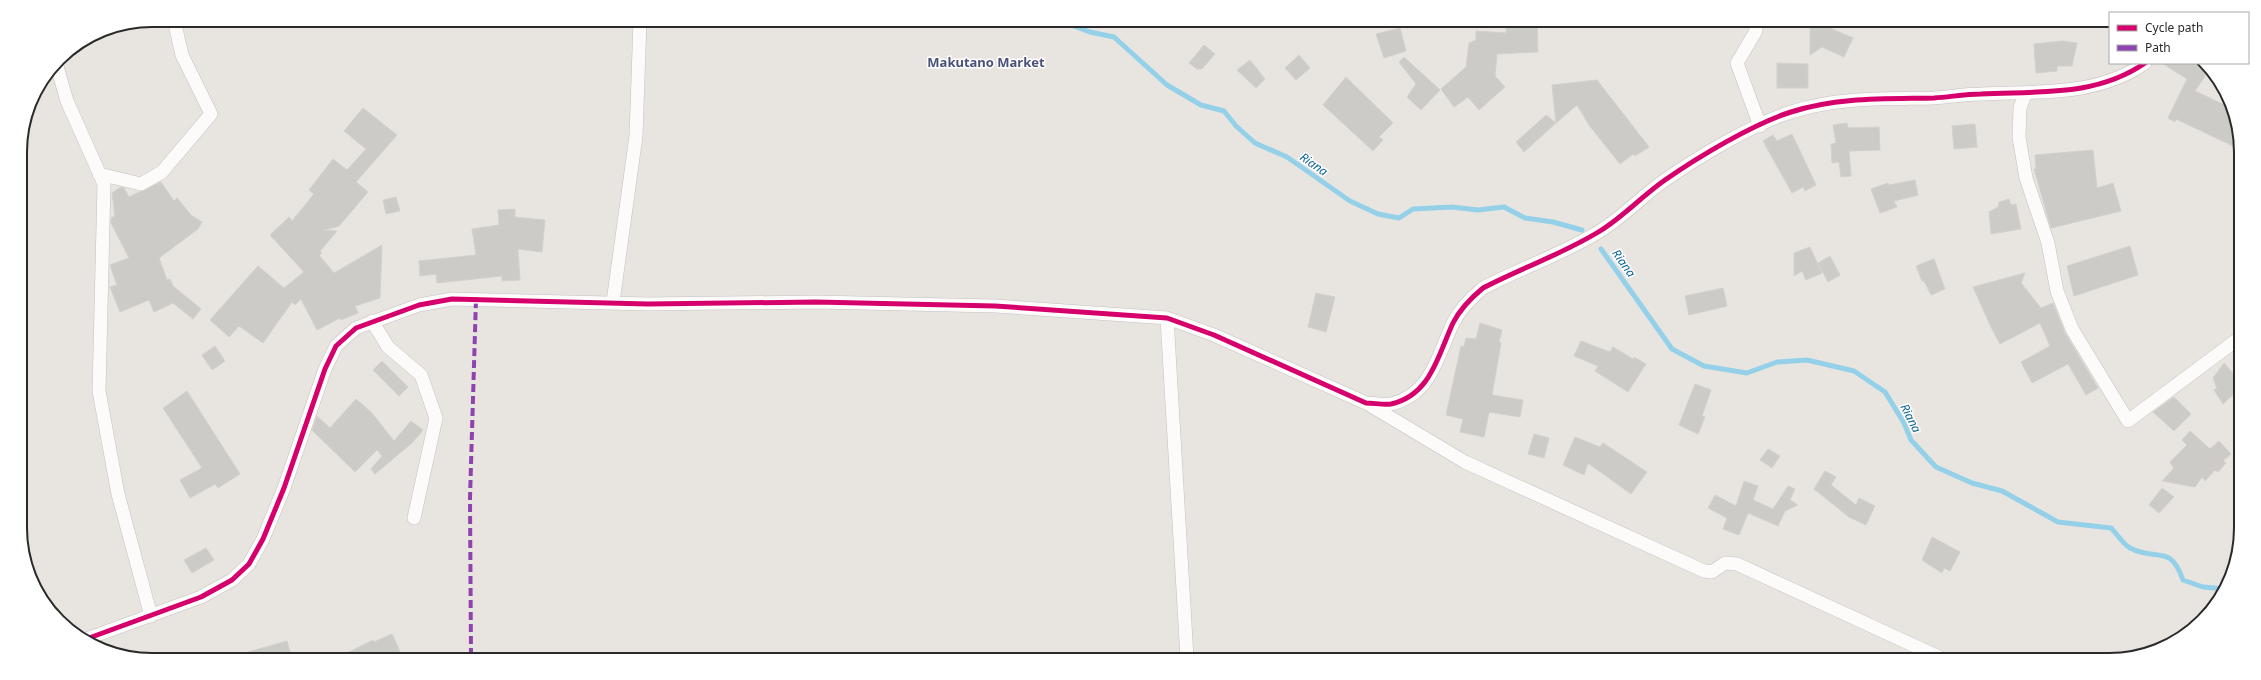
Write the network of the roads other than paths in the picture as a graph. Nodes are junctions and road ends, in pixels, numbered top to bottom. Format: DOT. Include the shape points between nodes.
graph roads {
  1 [pos="176,27"];
  2 [pos="640,27"];
  3 [pos="1755,27"];
  4 [pos="2144,64"];
  5 [pos="58,70"];
  6 [pos="2025,94"];
  7 [pos="1760,126"];
  8 [pos="99,174"];
  9 [pos="613,302"];
  10 [pos="1167,318"];
  11 [pos="372,321"];
  12 [pos="2234,342"];
  13 [pos="1366,403"];
  14 [pos="414,518"];
  15 [pos="151,616"];
  16 [pos="92,637"];
  17 [pos="1186,653"];
  18 [pos="1931,653"];
  1 -- 8 [label="street" via="182,55 212,114 162,172 141,184"];
  2 -- 9 [label="street" via="636,136"];
  3 -- 7 [label="street" via="1756,31 1737,63"];
  4 -- 6 [label="street" via="2130,73 2105,83"];
  5 -- 8 [label="street" via="67,101"];
  6 -- 7 [label="street" via="1862,98 1790,112"];
  6 -- 12 [label="street" via="2020,108 2019,136 2026,178 2048,243 2057,291 2072,328 2128,421"];
  7 -- 13 [label="street" via="1715,149 1664,181 1632,209 1599,232 1483,288 1467,302 1454,322 1433,372 1422,387 1407,398 1390,404"];
  8 -- 15 [label="street" via="104,184 99,391 118,494"];
  9 -- 10 [label="street" via="816,302 995,306"];
  9 -- 11 [label="street" via="452,299 419,305"];
  10 -- 13 [label="street" via="1214,335"];
  10 -- 17 [label="street"];
  11 -- 14 [label="street" via="388,347 421,375 436,418"];
  11 -- 15 [label="street" via="356,328 336,346 325,368 284,488 263,539 249,564 232,580 200,597"];
  13 -- 18 [label="street" via="1465,462 1704,571 1712,572 1725,563 1738,564"];
  15 -- 16 [label="street"];
}
